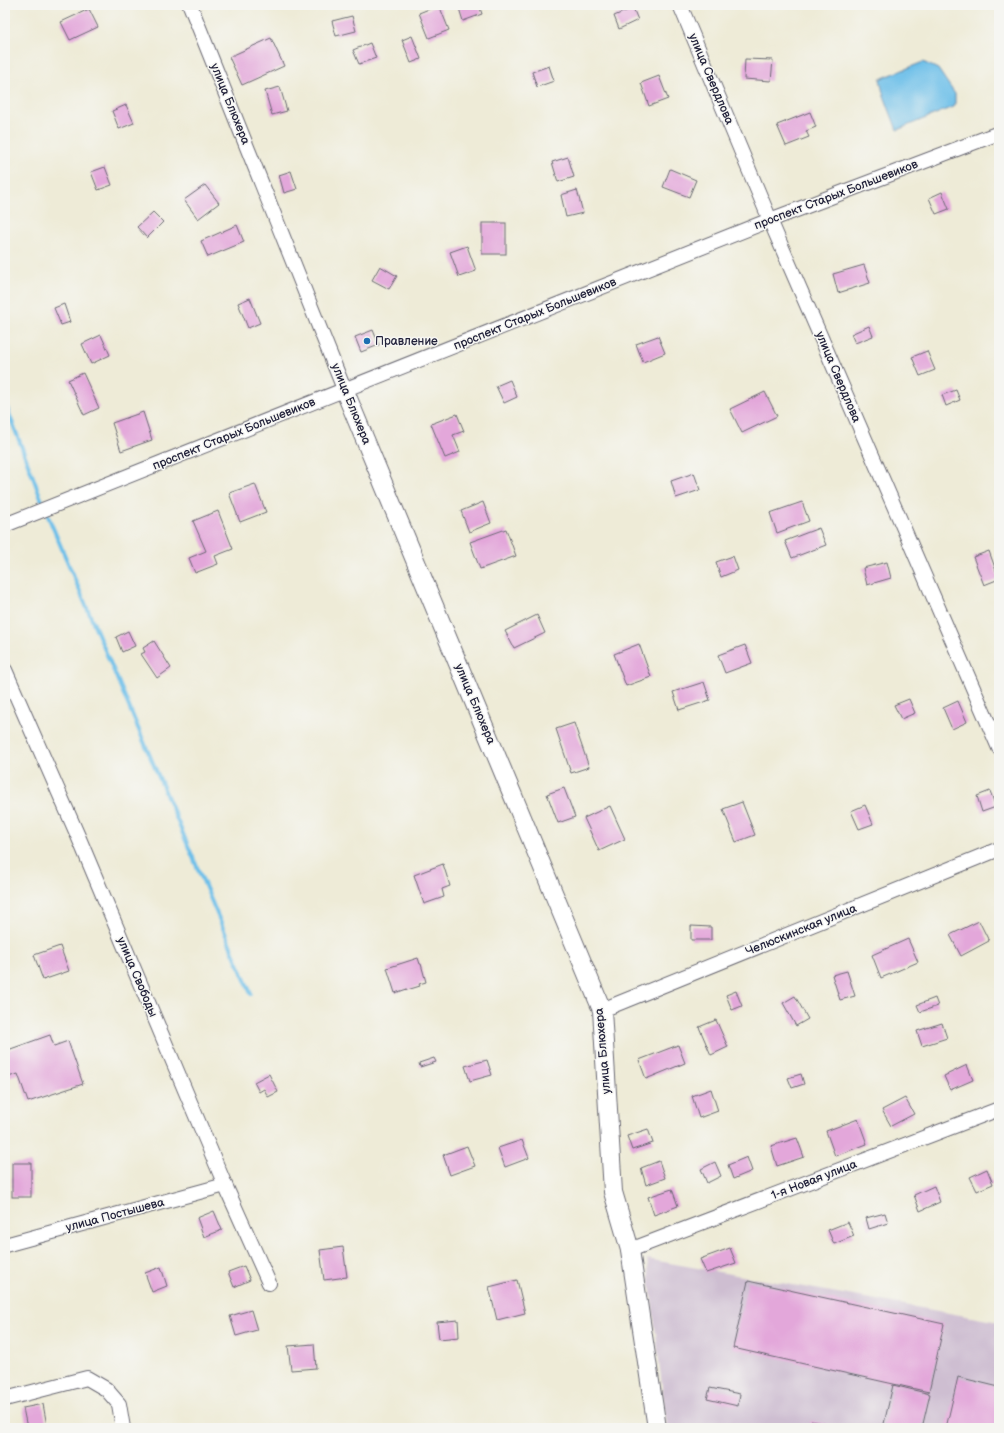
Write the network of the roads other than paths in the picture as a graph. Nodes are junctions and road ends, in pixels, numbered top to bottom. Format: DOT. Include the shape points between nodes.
graph roads {
  1 [pos="190,5"];
  2 [pos="680,5"];
  3 [pos="999,134"];
  4 [pos="770,220"];
  5 [pos="344,389"];
  6 [pos="5,525"];
  7 [pos="5,670"];
  8 [pos="999,748"];
  9 [pos="999,849"];
  10 [pos="602,1010"];
  11 [pos="999,1109"];
  12 [pos="225,1185"];
  13 [pos="5,1245"];
  14 [pos="630,1250"];
  15 [pos="269,1283"];
  16 [pos="5,1399"];
  17 [pos="123,1428"];
  18 [pos="657,1428"];
  1 -- 5 [label="street, улица Блюхера"];
  2 -- 4 [label="street, улица Свердлова"];
  3 -- 4 [label="street, проспект Старых Большевиков"];
  4 -- 5 [label="street, проспект Старых Большевиков"];
  4 -- 8 [label="street, улица Свердлова"];
  5 -- 6 [label="street, проспект Старых Большевиков"];
  5 -- 10 [label="street, улица Блюхера"];
  7 -- 12 [label="street, улица Свободы"];
  9 -- 10 [label="street, Челюскинская улица"];
  10 -- 14 [label="street, улица Блюхера" via="613,1192"];
  11 -- 14 [label="street, 1-я Новая улица"];
  12 -- 13 [label="street, улица Постышева"];
  12 -- 15 [label="street, улица Свободы"];
  14 -- 18 [label="street, улица Блюхера"];
  16 -- 17 [label="street" via="87,1378 106,1389 119,1404"];
}
